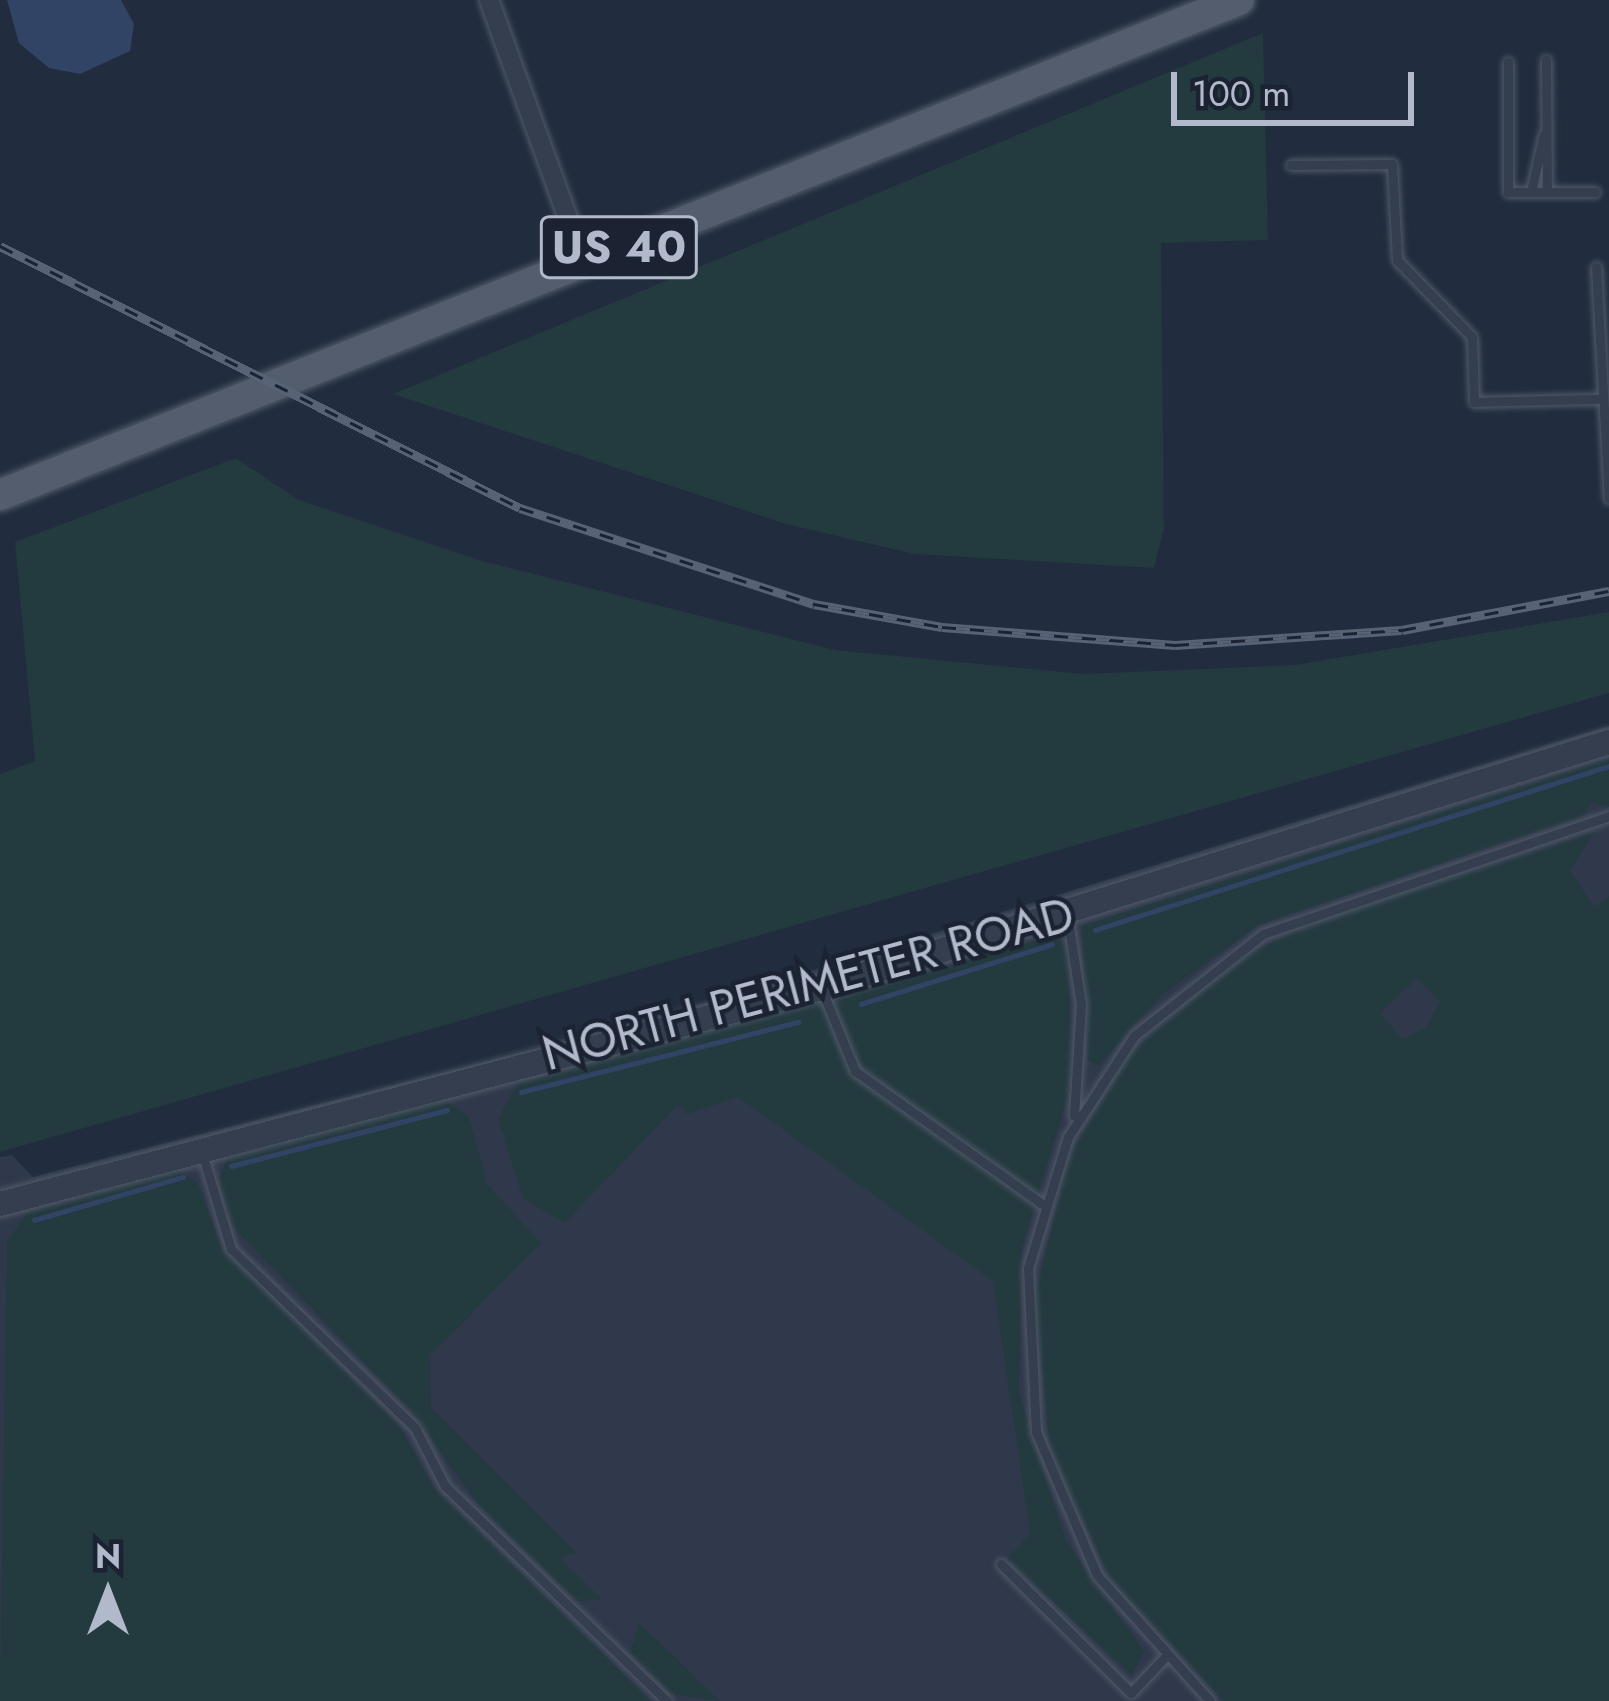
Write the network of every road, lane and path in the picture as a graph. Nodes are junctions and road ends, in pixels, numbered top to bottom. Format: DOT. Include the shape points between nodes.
graph roads {
  1 [pos="489,0"];
  2 [pos="1239,0"];
  3 [pos="1546,60"];
  4 [pos="1508,62"];
  5 [pos="1547,129"];
  6 [pos="1291,165"];
  7 [pos="1531,192"];
  8 [pos="1547,192"];
  9 [pos="1595,192"];
  10 [pos="584,262"];
  11 [pos="1596,267"];
  12 [pos="1603,330"];
  13 [pos="1598,399"];
  14 [pos="0,495"];
  15 [pos="1609,500"];
  16 [pos="1609,742"];
  17 [pos="1609,816"];
  18 [pos="1067,914"];
  19 [pos="821,988"];
  20 [pos="1072,1127"];
  21 [pos="201,1145"];
  22 [pos="0,1204"];
  23 [pos="1042,1204"];
  24 [pos="1001,1564"];
  25 [pos="1165,1657"];
  26 [pos="667,1701"];
  27 [pos="1210,1701"];
  1 -- 10 [label="street"];
  2 -- 10 [label="main road, US 40"];
  3 -- 5 [label="lane"];
  4 -- 7 [label="lane" via="1508,191"];
  5 -- 7 [label="lane"];
  5 -- 8 [label="lane"];
  6 -- 13 [label="lane" via="1392,164 1396,260 1472,337 1474,402"];
  7 -- 8 [label="lane"];
  8 -- 9 [label="lane"];
  10 -- 14 [label="main road, US 40"];
  11 -- 12 [label="lane"];
  12 -- 13 [label="lane"];
  13 -- 15 [label="lane"];
  16 -- 18 [label="street, NORTH PERIMETER ROAD"];
  17 -- 20 [label="lane" via="1262,934 1145,1024"];
  18 -- 19 [label="street, NORTH PERIMETER ROAD"];
  18 -- 20 [label="lane" via="1081,1004"];
  19 -- 21 [label="street, NORTH PERIMETER ROAD"];
  19 -- 23 [label="lane" via="855,1071"];
  20 -- 23 [label="lane"];
  21 -- 22 [label="street, NORTH PERIMETER ROAD"];
  21 -- 26 [label="lane" via="231,1249 415,1428 446,1486"];
  23 -- 25 [label="lane" via="1024,1321 1040,1448 1096,1575"];
  24 -- 25 [label="lane" via="1131,1694"];
  25 -- 27 [label="lane"];
}
